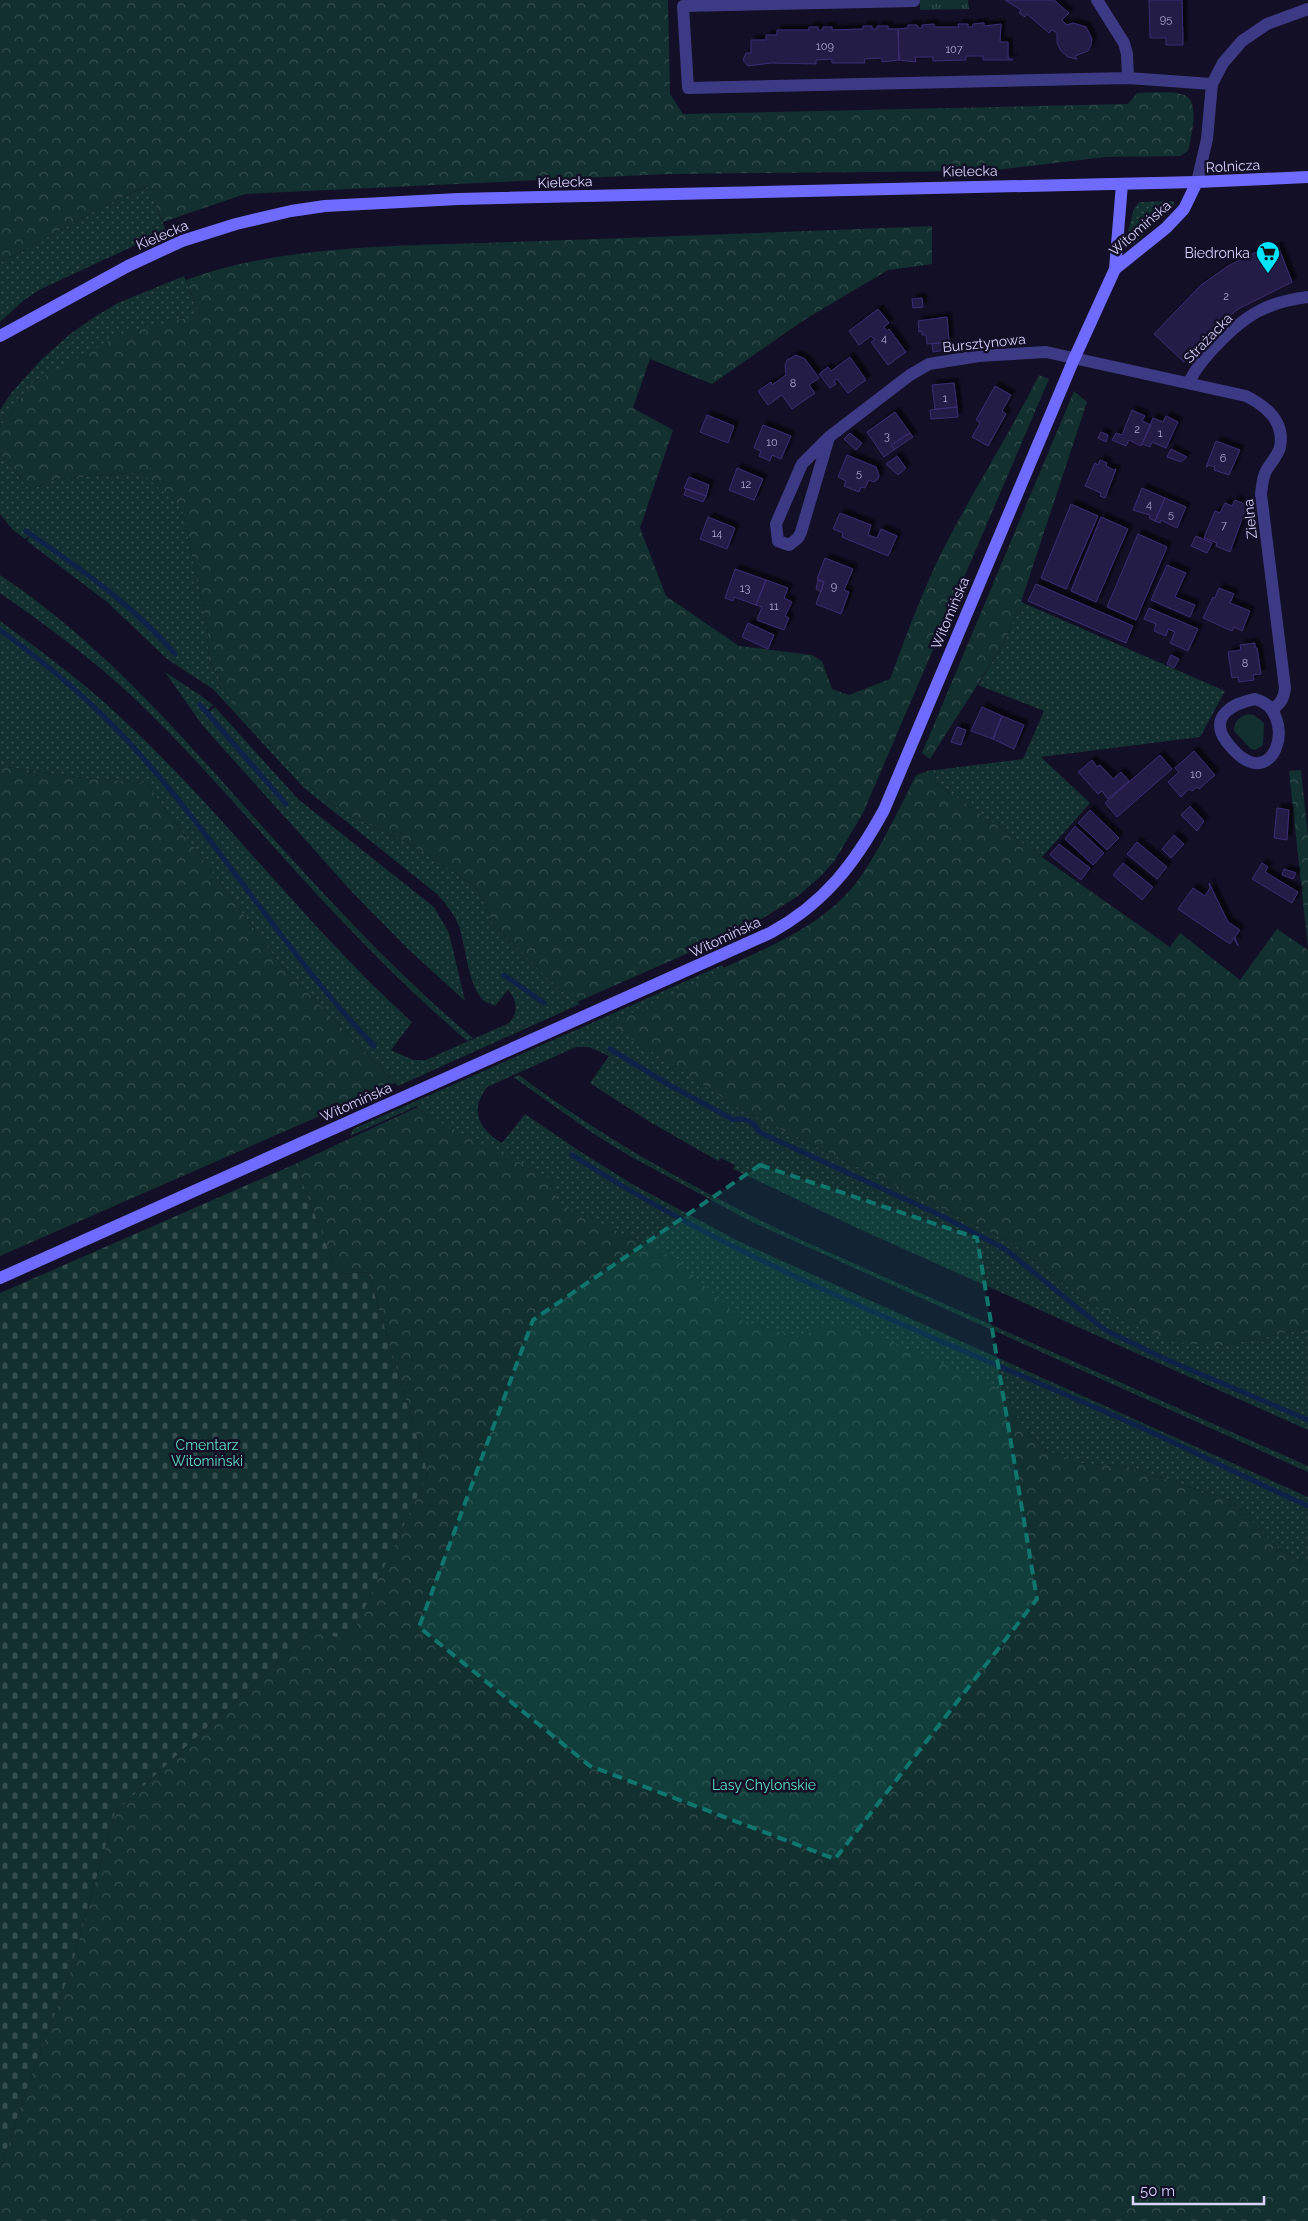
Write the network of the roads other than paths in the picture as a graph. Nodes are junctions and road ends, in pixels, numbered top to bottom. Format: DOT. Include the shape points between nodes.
graph roads {
  1 [pos="1097,0"];
  2 [pos="914,1"];
  3 [pos="1308,9"];
  4 [pos="1128,78"];
  5 [pos="1212,84"];
  6 [pos="1308,177"];
  7 [pos="1197,182"];
  8 [pos="1160,183"];
  9 [pos="1122,184"];
  10 [pos="1115,269"];
  11 [pos="1308,297"];
  12 [pos="0,336"];
  13 [pos="1074,359"];
  14 [pos="1189,383"];
  15 [pos="829,437"];
  16 [pos="1273,709"];
  17 [pos="0,1278"];
  1 -- 4 [label="street" via="1124,43"];
  2 -- 4 [label="street" via="682,6 688,88"];
  3 -- 5 [label="street" via="1267,24 1242,41 1223,63"];
  4 -- 5 [label="street"];
  5 -- 7 [label="street" via="1207,140"];
  6 -- 7 [label="street, Rolnicza"];
  7 -- 8 [label="street, Rolnicza"];
  7 -- 10 [label="street, Witomińska" via="1184,209 1166,228"];
  8 -- 9 [label="street, Kielecka"];
  9 -- 10 [label="street, Witomińska"];
  9 -- 12 [label="street, Kielecka" via="458,199 326,206 236,224 182,241 128,266"];
  10 -- 13 [label="street, Witomińska"];
  11 -- 14 [label="street, Strażacka" via="1259,311 1220,343 1193,373"];
  13 -- 14 [label="street, Zielna"];
  13 -- 15 [label="street, Bursztynowa" via="1046,352 979,356 929,364"];
  13 -- 17 [label="street, Witomińska" via="884,810 853,862 819,899 791,922 752,942"];
  14 -- 16 [label="street, Zielna" via="1246,396 1273,416 1280,431 1280,448 1266,471 1261,494 1285,688 1280,703"];
  15 -- 15 [label="street, Bursztynowa" via="802,464 789,490 776,524 776,536 783,543 789,545 802,532"];
  16 -- 16 [label="street" via="1278,733 1274,752 1260,764 1246,762 1222,735 1222,718 1229,708 1243,701 1255,699"];
}
